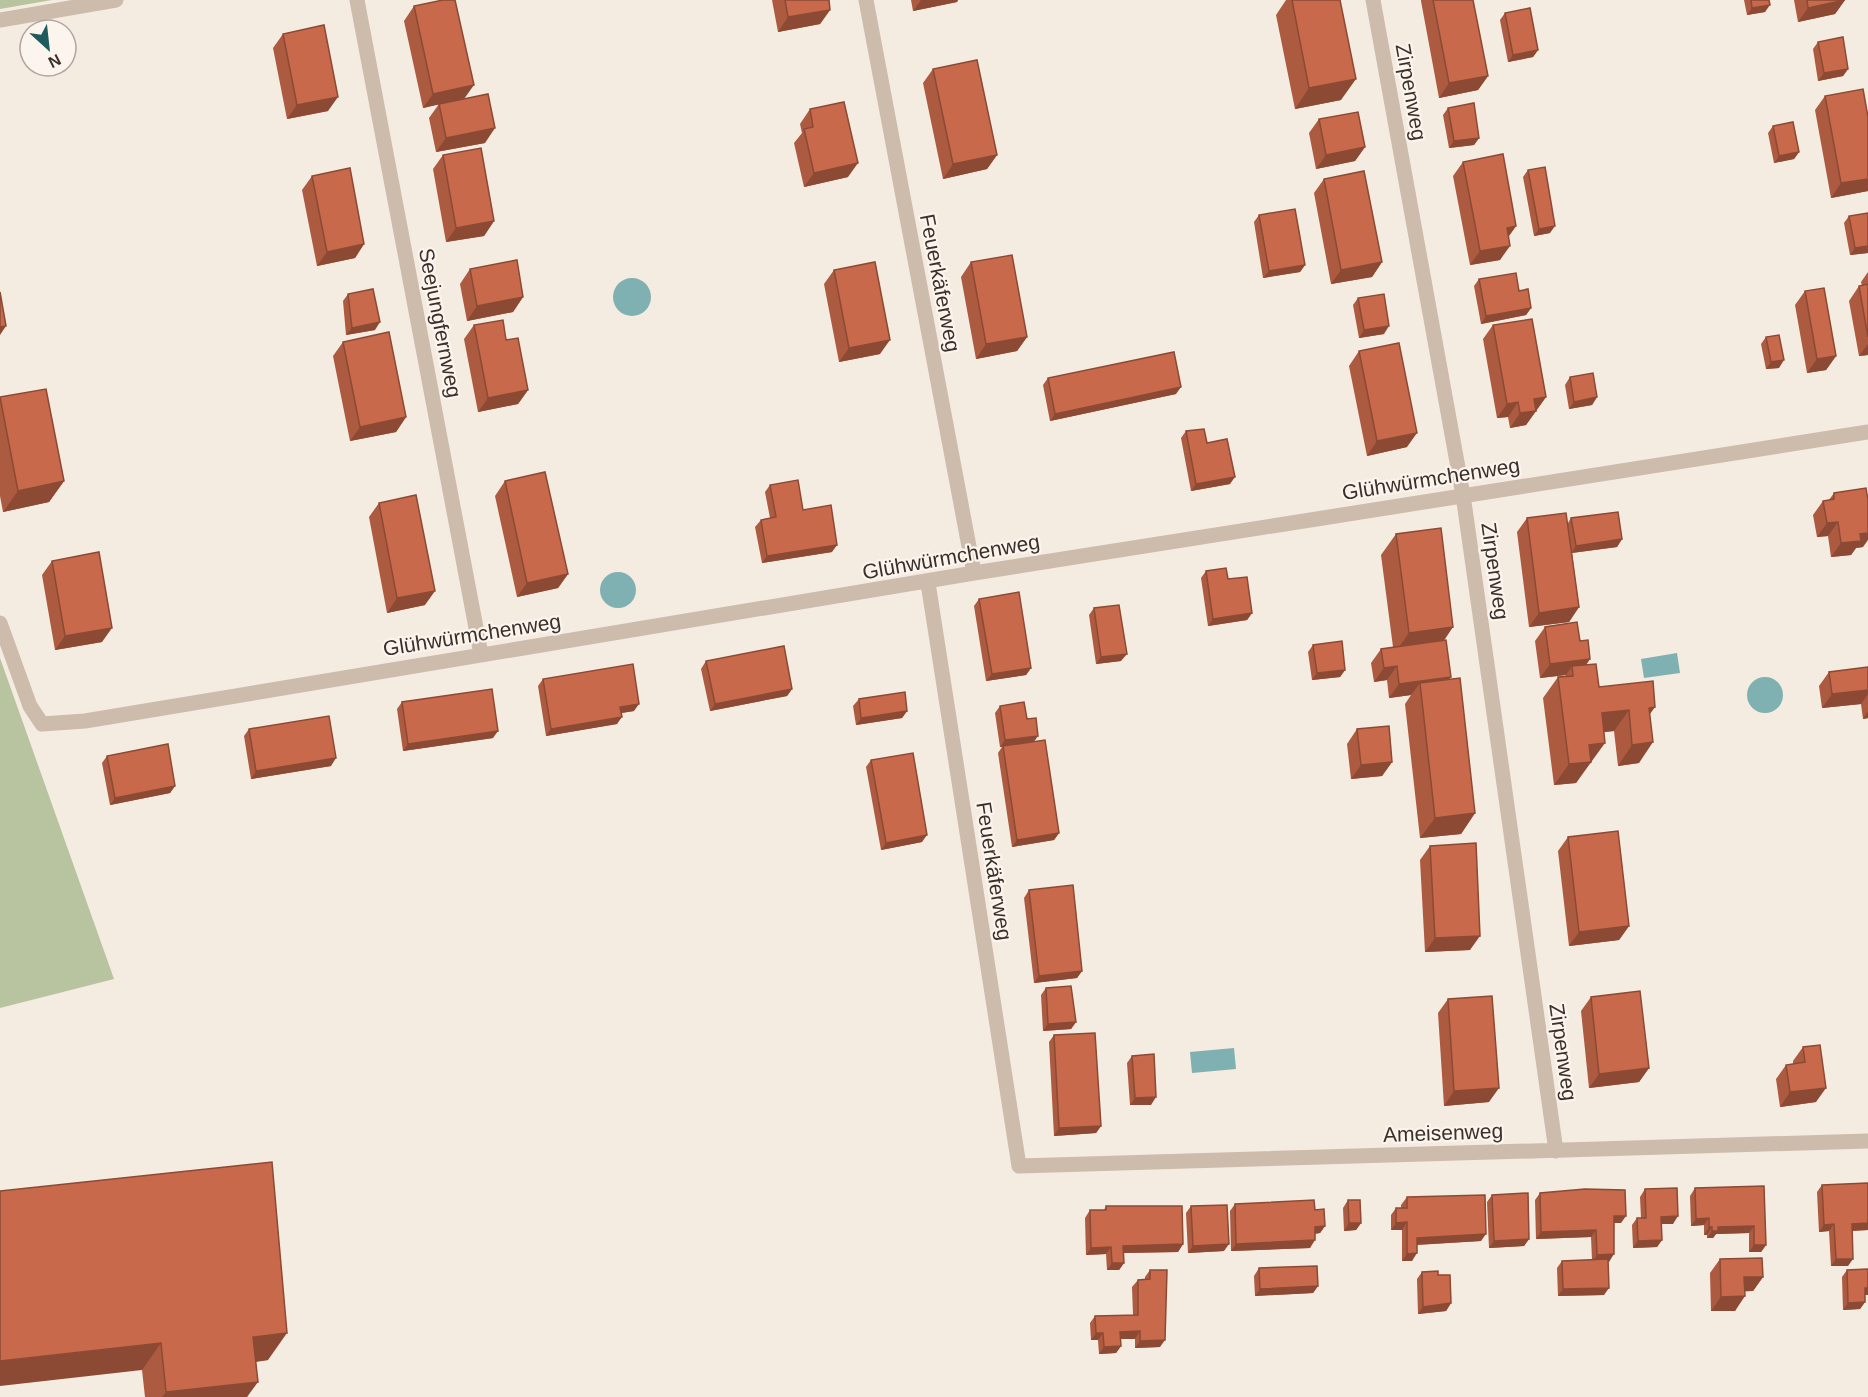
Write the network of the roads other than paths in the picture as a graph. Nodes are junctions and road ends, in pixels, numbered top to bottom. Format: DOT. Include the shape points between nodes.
graph roads {
  1 [pos="116,0"];
  2 [pos="357,0"];
  3 [pos="866,0"];
  4 [pos="1373,0"];
  5 [pos="0,20"];
  6 [pos="1868,432"];
  7 [pos="1464,495"];
  8 [pos="974,573"];
  9 [pos="928,583"];
  10 [pos="0,623"];
  11 [pos="481,654"];
  12 [pos="1868,1141"];
  13 [pos="1556,1151"];
  14 [pos="1019,1166"];
  1 -- 5 [label="street"];
  2 -- 11 [label="street, Seejungfernweg"];
  3 -- 8 [label="street, Feuerkäferweg"];
  4 -- 7 [label="street, Zirpenweg"];
  6 -- 7 [label="street, Glühwürmchenweg"];
  7 -- 8 [label="street, Glühwürmchenweg"];
  7 -- 13 [label="street, Zirpenweg"];
  8 -- 9 [label="street, Glühwürmchenweg"];
  9 -- 11 [label="street, Glühwürmchenweg"];
  9 -- 14 [label="street, Feuerkäferweg"];
  10 -- 11 [label="street, Glühwürmchenweg" via="30,706 42,724 86,721"];
  12 -- 13 [label="street, Ameisenweg"];
  13 -- 14 [label="street, Ameisenweg"];
}
